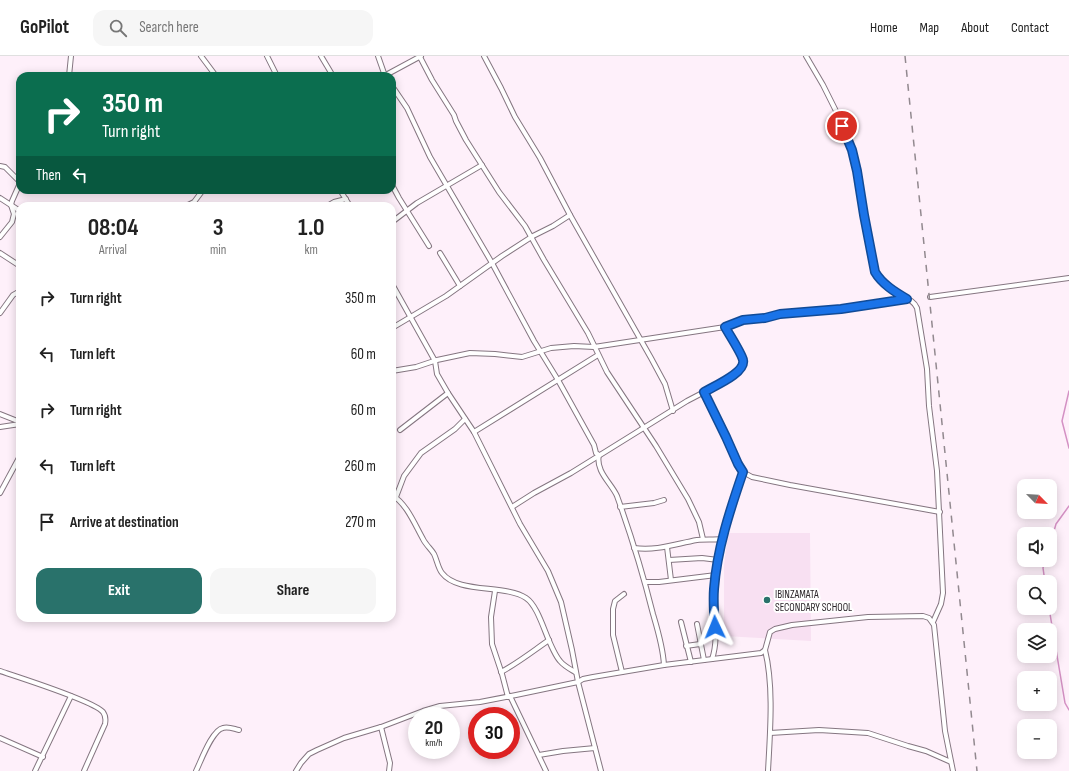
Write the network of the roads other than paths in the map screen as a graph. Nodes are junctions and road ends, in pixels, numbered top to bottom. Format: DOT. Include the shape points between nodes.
graph roads {
  1 [pos="71,56"];
  2 [pos="200,56"];
  3 [pos="267,56"];
  4 [pos="321,56"];
  5 [pos="378,56"];
  6 [pos="421,56"];
  7 [pos="484,56"];
  8 [pos="806,56"];
  9 [pos="69,72"];
  10 [pos="213,72"];
  11 [pos="275,72"];
  12 [pos="331,72"];
  13 [pos="384,72"];
  14 [pos="392,72"];
  15 [pos="396,92"];
  16 [pos="482,165"];
  17 [pos="0,166"];
  18 [pos="16,179"];
  19 [pos="446,186"];
  20 [pos="396,192"];
  21 [pos="16,193"];
  22 [pos="343,194"];
  23 [pos="0,198"];
  24 [pos="346,199"];
  25 [pos="334,202"];
  26 [pos="348,202"];
  27 [pos="11,205"];
  28 [pos="16,208"];
  29 [pos="407,210"];
  30 [pos="570,215"];
  31 [pos="396,219"];
  32 [pos="0,237"];
  33 [pos="530,238"];
  34 [pos="429,246"];
  35 [pos="0,253"];
  36 [pos="440,253"];
  37 [pos="16,263"];
  38 [pos="492,263"];
  39 [pos="1069,278"];
  40 [pos="460,286"];
  41 [pos="396,292"];
  42 [pos="16,293"];
  43 [pos="930,297"];
  44 [pos="907,299"];
  45 [pos="0,313"];
  46 [pos="410,318"];
  47 [pos="396,326"];
  48 [pos="725,327"];
  49 [pos="640,339"];
  50 [pos="594,346"];
  51 [pos="541,352"];
  52 [pos="598,355"];
  53 [pos="435,361"];
  54 [pos="396,370"];
  55 [pos="558,380"];
  56 [pos="704,392"];
  57 [pos="448,393"];
  58 [pos="672,410"];
  59 [pos="0,414"];
  60 [pos="465,419"];
  61 [pos="16,421"];
  62 [pos="16,424"];
  63 [pos="0,427"];
  64 [pos="644,428"];
  65 [pos="400,430"];
  66 [pos="474,432"];
  67 [pos="599,455"];
  68 [pos="16,463"];
  69 [pos="743,472"];
  70 [pos="0,492"];
  71 [pos="396,492"];
  72 [pos="396,498"];
  73 [pos="664,500"];
  74 [pos="512,507"];
  75 [pos="620,507"];
  76 [pos="940,512"];
  77 [pos="703,540"];
  78 [pos="722,540"];
  79 [pos="667,547"];
  80 [pos="634,548"];
  81 [pos="669,560"];
  82 [pos="718,560"];
  83 [pos="716,575"];
  84 [pos="671,580"];
  85 [pos="645,582"];
  86 [pos="495,591"];
  87 [pos="624,594"];
  88 [pos="680,622"];
  89 [pos="933,622"];
  90 [pos="696,624"];
  91 [pos="549,640"];
  92 [pos="700,644"];
  93 [pos="686,646"];
  94 [pos="765,650"];
  95 [pos="712,659"];
  96 [pos="704,660"];
  97 [pos="691,662"];
  98 [pos="664,665"];
  99 [pos="0,671"];
  100 [pos="501,672"];
  101 [pos="575,672"];
  102 [pos="622,672"];
  103 [pos="578,682"];
  104 [pos="71,696"];
  105 [pos="509,697"];
  106 [pos="381,727"];
  107 [pos="239,730"];
  108 [pos="770,733"];
  109 [pos="0,738"];
  110 [pos="595,748"];
  111 [pos="539,755"];
  112 [pos="43,757"];
  113 [pos="951,762"];
  114 [pos="35,771"];
  115 [pos="84,771"];
  116 [pos="196,771"];
  117 [pos="296,771"];
  118 [pos="390,771"];
  119 [pos="546,771"];
  120 [pos="601,771"];
  121 [pos="768,771"];
  122 [pos="953,771"];
  1 -- 9 [label="street"];
  2 -- 10 [label="street"];
  3 -- 11 [label="street"];
  4 -- 12 [label="street"];
  5 -- 13 [label="street"];
  6 -- 14 [label="street"];
  6 -- 16 [label="street" via="432,80"];
  7 -- 30 [label="street" via="515,118 540,158"];
  8 -- 44 [label="street" via="838,115 852,150 875,272 895,292"];
  15 -- 19 [label="street"];
  16 -- 19 [label="street"];
  16 -- 33 [label="street" via="525,226"];
  17 -- 18 [label="street"];
  19 -- 29 [label="street"];
  19 -- 38 [label="street"];
  20 -- 29 [label="street"];
  21 -- 27 [label="street"];
  22 -- 24 [label="street"];
  23 -- 27 [label="street"];
  24 -- 25 [label="street"];
  24 -- 26 [label="street"];
  27 -- 28 [label="street"];
  27 -- 32 [label="street" via="14,214 12,222"];
  29 -- 31 [label="street"];
  29 -- 34 [label="street"];
  30 -- 33 [label="street"];
  30 -- 49 [label="street"];
  33 -- 38 [label="street"];
  33 -- 50 [label="street"];
  35 -- 37 [label="street"];
  36 -- 40 [label="street"];
  38 -- 40 [label="street"];
  38 -- 51 [label="street"];
  39 -- 43 [label="street"];
  40 -- 46 [label="street"];
  41 -- 46 [label="street"];
  42 -- 45 [label="street"];
  44 -- 48 [label="street" via="780,314 743,320"];
  44 -- 76 [label="street" via="917,308 926,362"];
  46 -- 47 [label="street"];
  46 -- 53 [label="street"];
  48 -- 49 [label="street"];
  48 -- 56 [label="street" via="743,360 742,368"];
  49 -- 50 [label="street"];
  49 -- 58 [label="street" via="665,384"];
  50 -- 51 [label="street" via="551,348"];
  50 -- 52 [label="street"];
  51 -- 53 [label="street" via="522,357 470,353"];
  51 -- 55 [label="street"];
  52 -- 55 [label="street"];
  52 -- 64 [label="street"];
  53 -- 54 [label="street"];
  53 -- 57 [label="street" via="437,374"];
  55 -- 66 [label="street"];
  55 -- 67 [label="street"];
  56 -- 58 [label="street"];
  56 -- 69 [label="street"];
  57 -- 60 [label="street"];
  57 -- 65 [label="street"];
  58 -- 64 [label="street"];
  59 -- 61 [label="street"];
  60 -- 66 [label="street"];
  60 -- 71 [label="street" via="421,453"];
  62 -- 63 [label="street"];
  64 -- 67 [label="street"];
  64 -- 77 [label="street" via="697,515"];
  66 -- 74 [label="street"];
  67 -- 74 [label="street"];
  67 -- 75 [label="street" via="603,474 616,493"];
  68 -- 70 [label="street"];
  69 -- 76 [label="street" via="768,481"];
  69 -- 78 [label="street"];
  72 -- 86 [label="street" via="406,509 433,553 442,574 455,582"];
  73 -- 75 [label="street"];
  74 -- 101 [label="street" via="548,571 561,602"];
  75 -- 80 [label="street"];
  76 -- 89 [label="street" via="943,593"];
  77 -- 78 [label="street"];
  77 -- 79 [label="street"];
  78 -- 82 [label="street"];
  79 -- 80 [label="street"];
  79 -- 81 [label="street"];
  80 -- 85 [label="street"];
  81 -- 82 [label="street"];
  81 -- 84 [label="street"];
  82 -- 83 [label="street"];
  83 -- 84 [label="street"];
  83 -- 95 [label="street" via="715,652"];
  84 -- 85 [label="street"];
  85 -- 98 [label="street"];
  86 -- 91 [label="street" via="515,593 528,600"];
  86 -- 100 [label="street" via="492,644"];
  87 -- 102 [label="street" via="613,605 613,635"];
  88 -- 93 [label="street"];
  89 -- 94 [label="street" via="928,617 918,616 868,617 792,625 770,632"];
  89 -- 113 [label="street"];
  90 -- 92 [label="street"];
  91 -- 100 [label="street"];
  91 -- 101 [label="street" via="560,662"];
  92 -- 93 [label="street"];
  92 -- 96 [label="street"];
  93 -- 97 [label="street"];
  94 -- 95 [label="street" via="761,653"];
  94 -- 108 [label="street" via="769,675"];
  95 -- 96 [label="street"];
  96 -- 97 [label="street"];
  97 -- 98 [label="street"];
  98 -- 102 [label="street"];
  99 -- 104 [label="street"];
  100 -- 105 [label="street"];
  101 -- 103 [label="street"];
  102 -- 103 [label="street"];
  103 -- 105 [label="street"];
  103 -- 110 [label="street"];
  104 -- 112 [label="street"];
  104 -- 115 [label="street" via="95,706 106,717"];
  105 -- 106 [label="street" via="431,708"];
  105 -- 111 [label="street"];
  106 -- 117 [label="street" via="344,738 309,754"];
  106 -- 118 [label="street"];
  107 -- 116 [label="street" via="228,727 220,729 214,735"];
  108 -- 113 [label="street" via="819,730 868,733 926,751"];
  108 -- 121 [label="street"];
  109 -- 112 [label="street"];
  110 -- 111 [label="street"];
  110 -- 120 [label="street"];
  111 -- 119 [label="street"];
  112 -- 114 [label="street"];
  113 -- 122 [label="street"];
}
